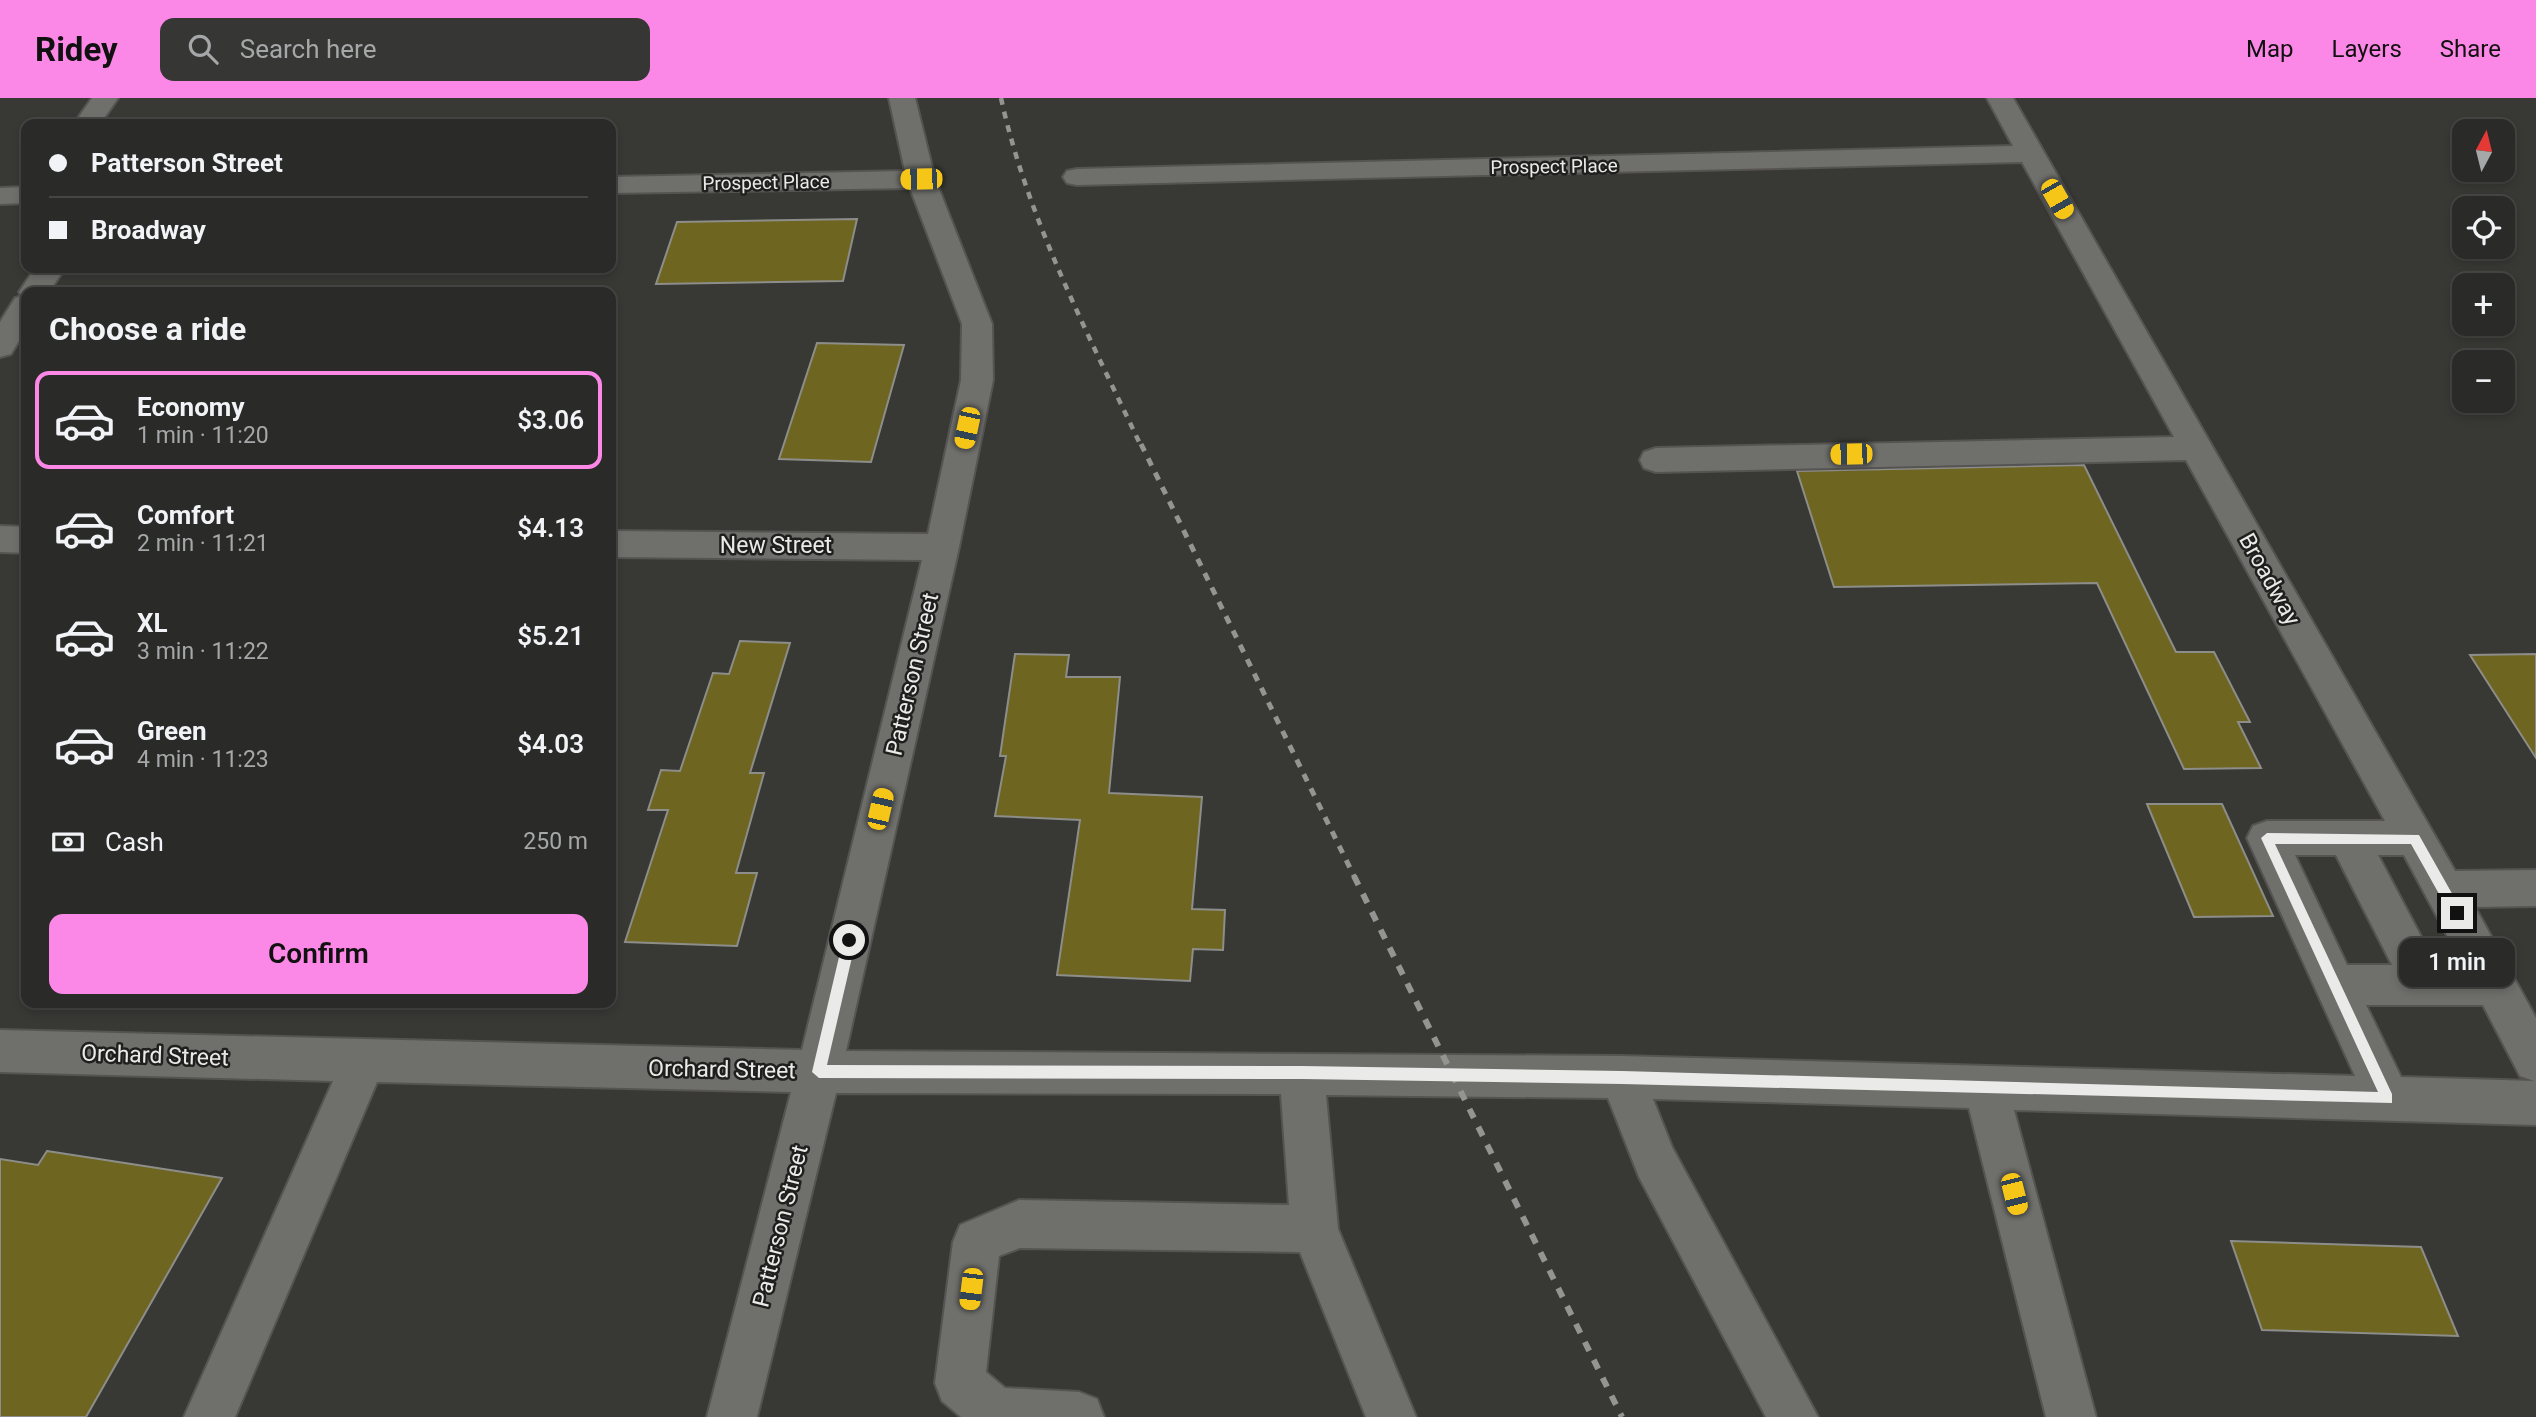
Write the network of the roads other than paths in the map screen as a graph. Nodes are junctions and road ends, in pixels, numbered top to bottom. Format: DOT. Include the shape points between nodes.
graph roads {
  1 [pos="105,98"];
  2 [pos="902,98"];
  3 [pos="2000,98"];
  4 [pos="90,119"];
  5 [pos="2032,154"];
  6 [pos="1077,177"];
  7 [pos="921,179"];
  8 [pos="616,185"];
  9 [pos="21,195"];
  10 [pos="0,196"];
  11 [pos="21,298"];
  12 [pos="0,299"];
  13 [pos="21,313"];
  14 [pos="0,347"];
  15 [pos="2197,448"];
  16 [pos="1656,460"];
  17 [pos="0,540"];
  18 [pos="21,540"];
  19 [pos="616,544"];
  20 [pos="942,547"];
  21 [pos="2348,838"];
  22 [pos="2415,838"];
  23 [pos="2536,888"];
  24 [pos="2444,889"];
  25 [pos="2335,985"];
  26 [pos="2424,985"];
  27 [pos="2495,985"];
  28 [pos="0,1051"];
  29 [pos="363,1060"];
  30 [pos="2536,1061"];
  31 [pos="819,1072"];
  32 [pos="1302,1073"];
  33 [pos="1622,1077"];
  34 [pos="1986,1088"];
  35 [pos="2388,1099"];
  36 [pos="2536,1102"];
  37 [pos="1314,1229"];
  38 [pos="209,1417"];
  39 [pos="732,1417"];
  40 [pos="1079,1417"];
  41 [pos="1391,1417"];
  42 [pos="1793,1417"];
  43 [pos="2071,1417"];
  1 -- 4 [label="street"];
  2 -- 7 [label="street, Patterson Street"];
  3 -- 5 [label="street, Broadway"];
  5 -- 6 [label="street, Prospect Place"];
  5 -- 15 [label="street, Broadway"];
  7 -- 8 [label="street, Prospect Place"];
  7 -- 20 [label="street, Patterson Street" via="977,324 977,380"];
  9 -- 10 [label="street"];
  11 -- 12 [label="street"];
  13 -- 14 [label="street"];
  15 -- 16 [label="street"];
  15 -- 22 [label="street, Broadway"];
  17 -- 18 [label="street"];
  19 -- 20 [label="street, New Street"];
  20 -- 31 [label="street, Patterson Street"];
  21 -- 22 [label="street"];
  21 -- 25 [label="street" via="2267,838"];
  21 -- 26 [label="street"];
  22 -- 24 [label="street, Broadway"];
  23 -- 24 [label="street"];
  24 -- 27 [label="street, Broadway"];
  25 -- 26 [label="street"];
  25 -- 35 [label="street"];
  26 -- 27 [label="street"];
  27 -- 30 [label="street, Broadway"];
  28 -- 29 [label="street, Orchard Street"];
  29 -- 31 [label="street, Orchard Street"];
  29 -- 38 [label="street"];
  31 -- 32 [label="street, Orchard Street"];
  31 -- 39 [label="street, Patterson Street"];
  32 -- 33 [label="street, Orchard Street"];
  32 -- 37 [label="street"];
  33 -- 34 [label="street, Orchard Street"];
  33 -- 42 [label="street" via="1655,1161"];
  34 -- 35 [label="street, Orchard Street"];
  34 -- 43 [label="street"];
  35 -- 36 [label="street, Orchard Street"];
  37 -- 40 [label="street" via="1018,1224 977,1242 960,1383 995,1413"];
  37 -- 41 [label="street"];
}
